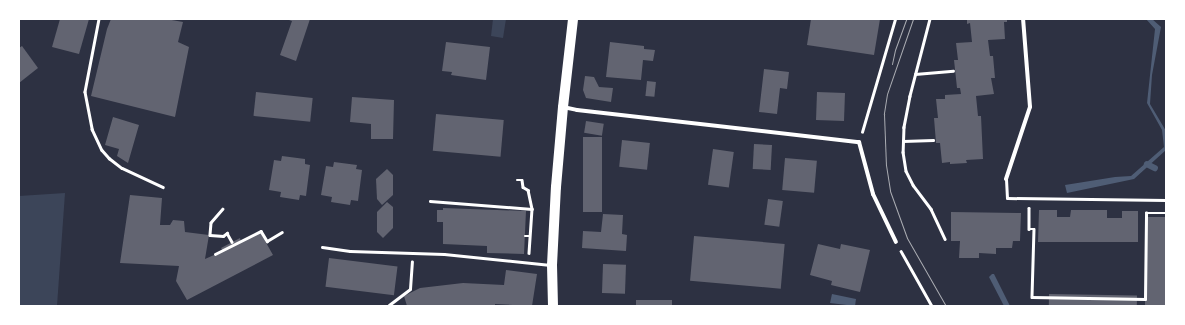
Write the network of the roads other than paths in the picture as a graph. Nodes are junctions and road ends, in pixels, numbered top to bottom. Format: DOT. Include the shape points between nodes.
graph roads {
  1 [pos="573,19"];
  2 [pos="1023,19"];
  3 [pos="563,107"];
  4 [pos="1006,179"];
  5 [pos="1166,200"];
  6 [pos="896,242"];
  7 [pos="322,247"];
  8 [pos="552,265"];
  9 [pos="553,306"];
  1 -- 3 [label="main road"];
  2 -- 4 [label="street" via="1030,107"];
  3 -- 6 [label="street" via="860,142 873,194"];
  3 -- 8 [label="main road"];
  4 -- 5 [label="lane" via="1007,198"];
  7 -- 8 [label="lane" via="350,251 444,254"];
  8 -- 9 [label="main road"];
}
